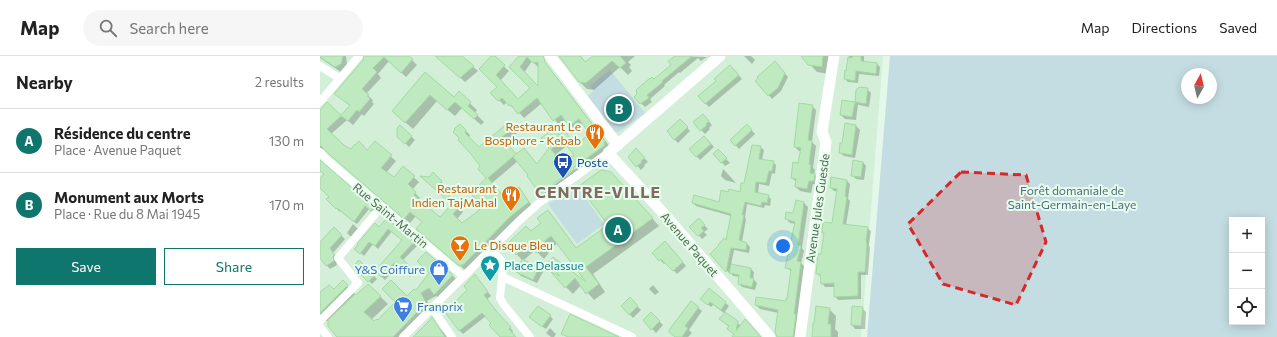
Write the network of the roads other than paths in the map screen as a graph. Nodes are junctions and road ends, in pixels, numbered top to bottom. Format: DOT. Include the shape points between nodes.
graph roads {
  1 [pos="359,56"];
  2 [pos="550,56"];
  3 [pos="720,56"];
  4 [pos="834,56"];
  5 [pos="320,66"];
  6 [pos="339,78"];
  7 [pos="320,102"];
  8 [pos="618,145"];
  9 [pos="320,152"];
  10 [pos="608,153"];
  11 [pos="381,207"];
  12 [pos="490,250"];
  13 [pos="463,276"];
  14 [pos="502,277"];
  15 [pos="432,308"];
  16 [pos="320,321"];
  17 [pos="320,327"];
  18 [pos="328,337"];
  19 [pos="403,337"];
  20 [pos="452,337"];
  21 [pos="530,337"];
  22 [pos="632,337"];
  23 [pos="770,337"];
  24 [pos="800,337"];
  1 -- 6 [label="street"];
  2 -- 8 [label="street"];
  3 -- 8 [label="street"];
  4 -- 24 [label="street, Avenue Jules Guesde" via="822,132 826,142"];
  5 -- 6 [label="street"];
  6 -- 7 [label="street"];
  8 -- 10 [label="street"];
  9 -- 11 [label="street, Rue Saint-Martin"];
  10 -- 12 [label="street" via="539,203"];
  10 -- 23 [label="street, Avenue Paquet"];
  11 -- 13 [label="street, Rue Saint-Martin"];
  11 -- 16 [label="street" via="338,258 358,283"];
  12 -- 13 [label="street"];
  12 -- 14 [label="street" via="504,266"];
  13 -- 15 [label="street"];
  14 -- 21 [label="street" via="500,298"];
  14 -- 22 [label="street"];
  15 -- 19 [label="street"];
  15 -- 20 [label="street"];
  17 -- 18 [label="street"];
}
